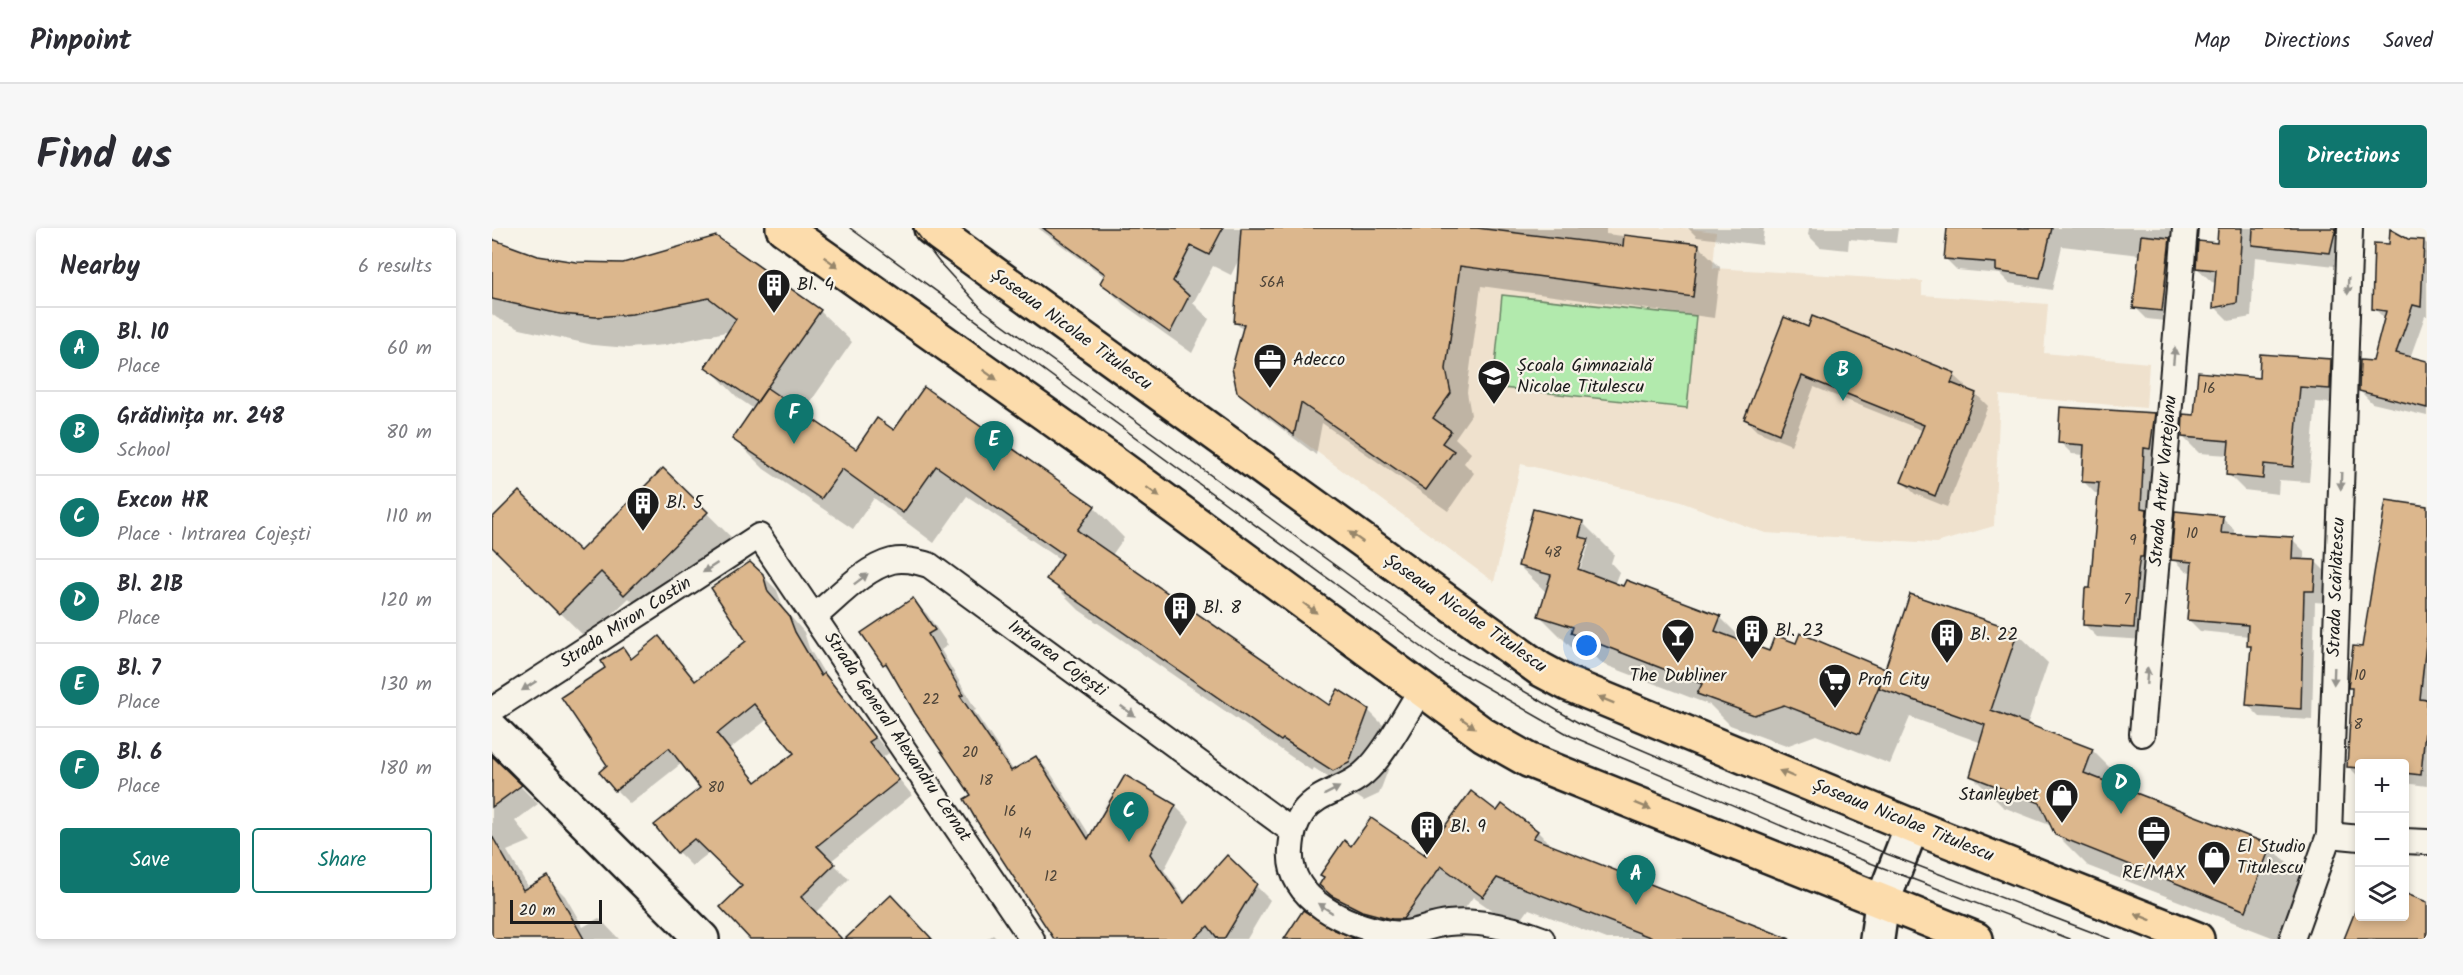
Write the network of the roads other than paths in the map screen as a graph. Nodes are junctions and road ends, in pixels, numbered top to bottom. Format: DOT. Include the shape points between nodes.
graph roads {
  1 [pos="783,228"];
  2 [pos="931,228"];
  3 [pos="2185,228"];
  4 [pos="2350,228"];
  5 [pos="759,536"];
  6 [pos="815,616"];
  7 [pos="1421,690"];
  8 [pos="492,710"];
  9 [pos="492,729"];
  10 [pos="2142,734"];
  11 [pos="1912,826"];
  12 [pos="1292,831"];
  13 [pos="2329,835"];
  14 [pos="2355,838"];
  15 [pos="2409,841"];
  16 [pos="2427,843"];
  17 [pos="1882,903"];
  18 [pos="702,939"];
  19 [pos="1032,939"];
  20 [pos="1542,939"];
  21 [pos="1877,939"];
  22 [pos="1976,939"];
  23 [pos="2198,939"];
  24 [pos="2292,939"];
  1 -- 7 [label="main road, one-way" via="1106,457"];
  11 -- 2 [label="main road, Șoseaua Nicolae Titulescu, one-way" via="1540,669"];
  10 -- 3 [label="street, Strada Artur Vartejanu, one-way"];
  4 -- 13 [label="street, Strada Scărlătescu, one-way"];
  5 -- 6 [label="street, Strada General Alexandru Cernat"];
  5 -- 8 [label="street, Strada Miron Costin, one-way"];
  6 -- 12 [label="street, Intrarea Cojești, one-way" via="865,575 891,561 929,565"];
  6 -- 19 [label="street, Strada General Alexandru Cernat"];
  12 -- 7 [label="street, one-way" via="1317,798 1363,774"];
  7 -- 17 [label="main road, one-way" via="1484,735 1528,760"];
  9 -- 18 [label="street"];
  11 -- 17 [label="street"];
  23 -- 11 [label="main road, Șoseaua Nicolae Titulescu, one-way"];
  20 -- 12 [label="street, one-way" via="1467,922 1433,926 1415,933 1393,934 1367,928 1329,911 1309,897 1297,882 1290,861"];
  13 -- 14 [label="street"];
  13 -- 24 [label="street, Strada Scărlătescu"];
  15 -- 16 [label="street"];
  17 -- 21 [label="street"];
  17 -- 22 [label="main road"];
}
